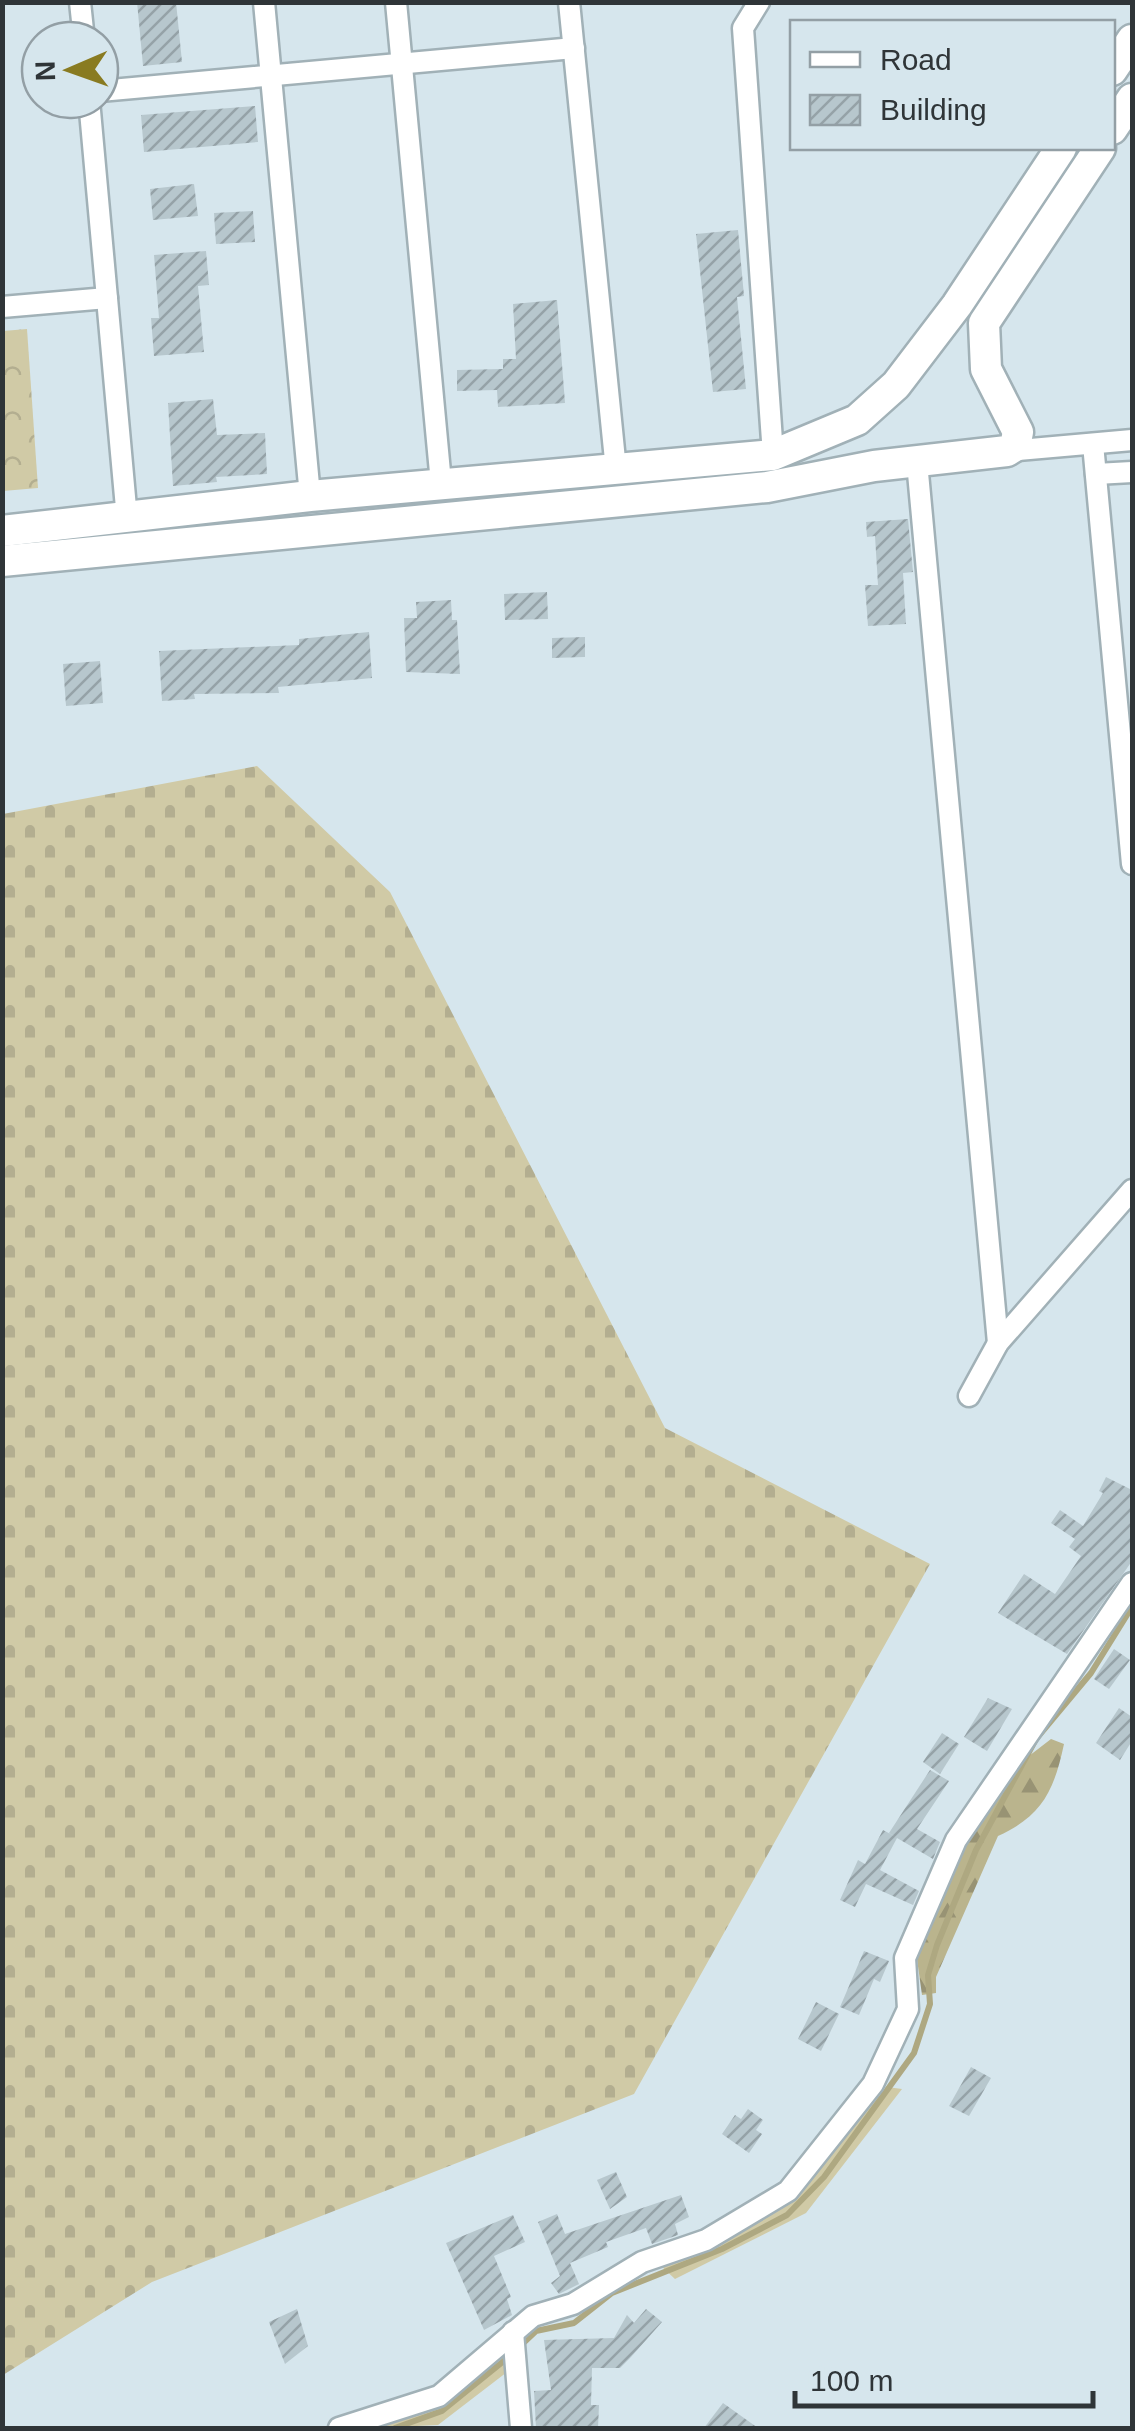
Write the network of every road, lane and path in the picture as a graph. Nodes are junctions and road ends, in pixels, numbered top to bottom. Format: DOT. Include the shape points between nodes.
graph roads {
  1 [pos="264,2"];
  2 [pos="396,2"];
  3 [pos="570,2"];
  4 [pos="760,2"];
  5 [pos="1132,40"];
  6 [pos="574,48"];
  7 [pos="402,64"];
  8 [pos="1115,66"];
  9 [pos="271,76"];
  10 [pos="120,90"];
  11 [pos="1132,99"];
  12 [pos="91,120"];
  13 [pos="1115,124"];
  14 [pos="1060,150"];
  15 [pos="1099,150"];
  16 [pos="107,298"];
  17 [pos="957,306"];
  18 [pos="2,307"];
  19 [pos="984,323"];
  20 [pos="1132,440"];
  21 [pos="1093,444"];
  22 [pos="1006,451"];
  23 [pos="773,455"];
  24 [pos="917,462"];
  25 [pos="616,470"];
  26 [pos="1132,472"];
  27 [pos="1096,474"];
  28 [pos="442,483"];
  29 [pos="310,496"];
  30 [pos="127,519"];
  31 [pos="2,531"];
  32 [pos="2,561"];
  33 [pos="1132,864"];
  34 [pos="1132,1190"];
  35 [pos="998,1343"];
  36 [pos="969,1396"];
  37 [pos="1132,1583"];
  38 [pos="513,2332"];
  39 [pos="339,2428"];
  40 [pos="522,2428"];
  1 -- 9 [label="street"];
  2 -- 7 [label="street"];
  3 -- 6 [label="street"];
  4 -- 23 [label="street" via="743,28"];
  5 -- 8 [label="main road"];
  6 -- 7 [label="street"];
  6 -- 25 [label="street"];
  7 -- 9 [label="street"];
  7 -- 28 [label="street"];
  9 -- 10 [label="street"];
  9 -- 29 [label="street"];
  11 -- 13 [label="main road"];
  12 -- 16 [label="street"];
  14 -- 17 [label="main road"];
  15 -- 19 [label="main road"];
  16 -- 18 [label="street"];
  16 -- 30 [label="street"];
  17 -- 19 [label="main road"];
  17 -- 23 [label="main road" via="896,385 856,420"];
  19 -- 22 [label="main road" via="986,370 1018,432"];
  20 -- 21 [label="street"];
  21 -- 22 [label="street"];
  21 -- 27 [label="street"];
  22 -- 24 [label="main road"];
  23 -- 25 [label="main road"];
  24 -- 32 [label="main road" via="767,488"];
  24 -- 35 [label="street"];
  25 -- 28 [label="main road"];
  26 -- 27 [label="street"];
  27 -- 33 [label="street"];
  28 -- 29 [label="main road"];
  29 -- 30 [label="main road"];
  30 -- 31 [label="main road"];
  34 -- 35 [label="street"];
  35 -- 36 [label="street"];
  37 -- 38 [label="street" via="956,1840 905,1958 908,2009 873,2084 788,2191 706,2240 642,2262"];
  38 -- 39 [label="street" via="439,2396"];
  38 -- 40 [label="street"];
}
